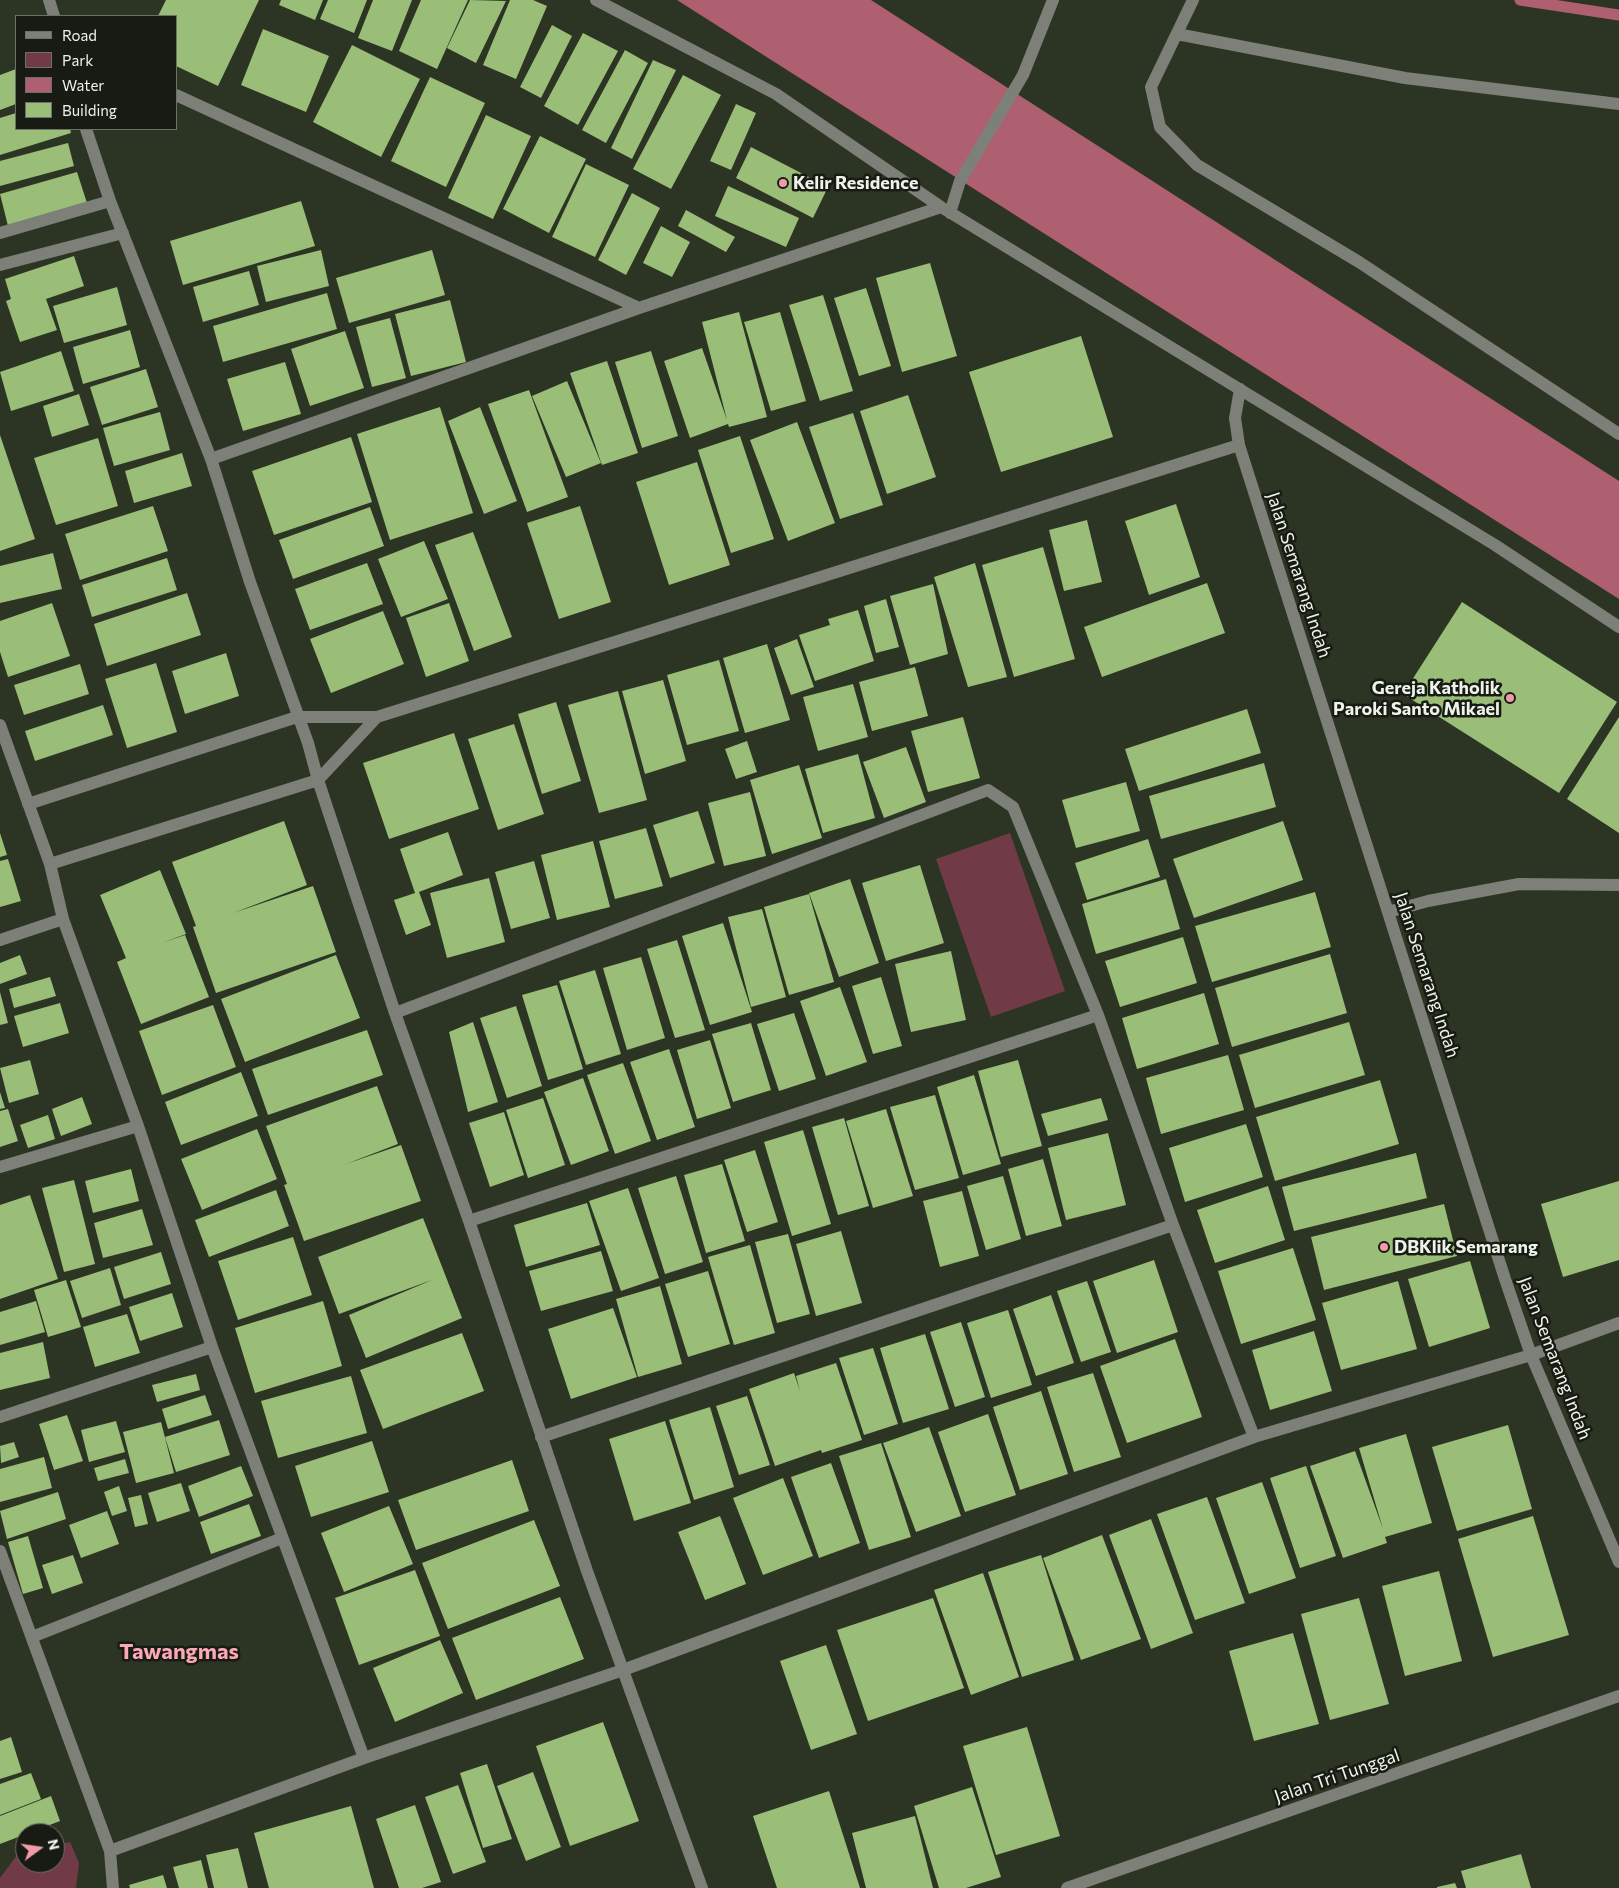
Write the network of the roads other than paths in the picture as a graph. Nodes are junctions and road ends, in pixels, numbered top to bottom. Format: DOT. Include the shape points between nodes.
graph roads {
  1 [pos="49,0"];
  2 [pos="596,0"];
  3 [pos="1053,0"];
  4 [pos="1193,0"];
  5 [pos="54,15"];
  6 [pos="1177,34"];
  7 [pos="178,96"];
  8 [pos="1619,104"];
  9 [pos="86,130"];
  10 [pos="110,201"];
  11 [pos="946,210"];
  12 [pos="0,233"];
  13 [pos="123,233"];
  14 [pos="0,265"];
  15 [pos="639,308"];
  16 [pos="1240,389"];
  17 [pos="1619,434"];
  18 [pos="1239,445"];
  19 [pos="211,459"];
  20 [pos="1619,628"];
  21 [pos="297,717"];
  22 [pos="377,717"];
  23 [pos="0,725"];
  24 [pos="318,780"];
  25 [pos="28,804"];
  26 [pos="50,864"];
  27 [pos="1619,885"];
  28 [pos="1388,912"];
  29 [pos="63,919"];
  30 [pos="0,940"];
  31 [pos="395,1013"];
  32 [pos="1098,1015"];
  33 [pos="138,1126"];
  34 [pos="0,1167"];
  35 [pos="469,1221"];
  36 [pos="1173,1225"];
  37 [pos="1619,1323"];
  38 [pos="212,1347"];
  39 [pos="1531,1355"];
  40 [pos="0,1417"];
  41 [pos="542,1436"];
  42 [pos="1254,1436"];
  43 [pos="282,1538"];
  44 [pos="0,1551"];
  45 [pos="1619,1562"];
  46 [pos="32,1636"];
  47 [pos="623,1670"];
  48 [pos="1619,1696"];
  49 [pos="364,1758"];
  50 [pos="110,1851"];
  51 [pos="113,1888"];
  52 [pos="702,1888"];
  53 [pos="1067,1888"];
  1 -- 5 [label="street"];
  2 -- 11 [label="street" via="776,94"];
  3 -- 11 [label="street" via="1022,76"];
  4 -- 6 [label="street"];
  6 -- 8 [label="street" via="1405,78"];
  6 -- 17 [label="street" via="1151,87 1160,127 1197,165 1359,262"];
  7 -- 15 [label="street"];
  9 -- 10 [label="street"];
  10 -- 12 [label="street"];
  10 -- 13 [label="street"];
  11 -- 15 [label="street"];
  11 -- 16 [label="street"];
  13 -- 14 [label="street"];
  13 -- 19 [label="street"];
  15 -- 19 [label="street"];
  16 -- 18 [label="street, Jalan Semarang Indah" via="1236,418"];
  16 -- 20 [label="street" via="1495,545"];
  18 -- 22 [label="street"];
  18 -- 28 [label="street, Jalan Semarang Indah"];
  19 -- 21 [label="street"];
  21 -- 22 [label="street"];
  21 -- 24 [label="street"];
  21 -- 25 [label="street"];
  22 -- 24 [label="street"];
  23 -- 25 [label="street"];
  24 -- 26 [label="street"];
  24 -- 31 [label="street"];
  25 -- 26 [label="street"];
  26 -- 29 [label="street"];
  27 -- 28 [label="street" via="1519,884"];
  28 -- 39 [label="street, Jalan Semarang Indah"];
  29 -- 30 [label="street"];
  29 -- 33 [label="street"];
  31 -- 32 [label="street" via="988,790 1012,807"];
  31 -- 35 [label="street"];
  32 -- 35 [label="street"];
  32 -- 36 [label="street"];
  33 -- 34 [label="street"];
  33 -- 38 [label="street"];
  35 -- 41 [label="street"];
  36 -- 41 [label="street"];
  36 -- 42 [label="street"];
  37 -- 39 [label="street"];
  38 -- 40 [label="street"];
  38 -- 43 [label="street"];
  39 -- 42 [label="street"];
  39 -- 45 [label="street, Jalan Semarang Indah"];
  41 -- 47 [label="street"];
  42 -- 47 [label="street"];
  43 -- 46 [label="street"];
  43 -- 49 [label="street"];
  44 -- 46 [label="street"];
  46 -- 50 [label="street"];
  47 -- 49 [label="street"];
  47 -- 52 [label="street"];
  48 -- 53 [label="street, Jalan Tri Tunggal"];
  49 -- 50 [label="street"];
  50 -- 51 [label="street"];
}
